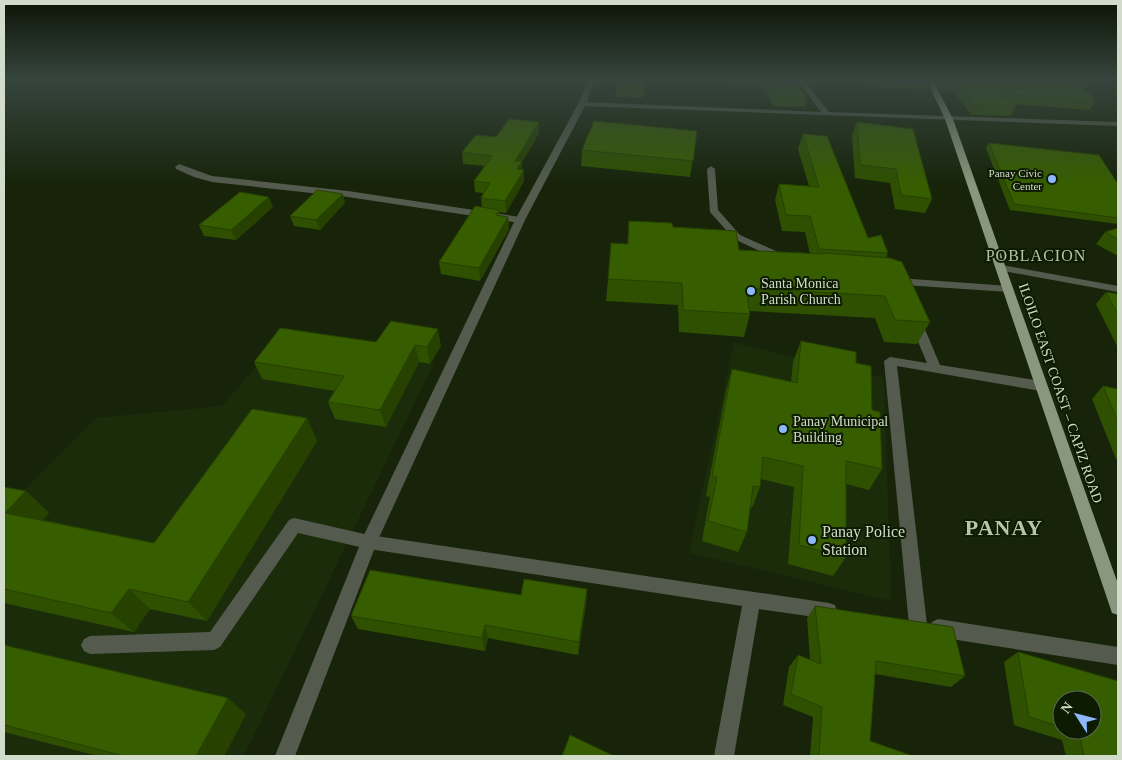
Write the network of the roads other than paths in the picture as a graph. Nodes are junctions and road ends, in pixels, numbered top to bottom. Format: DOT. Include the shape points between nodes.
graph roads {
  1 [pos="576,114"];
  2 [pos="856,114"];
  3 [pos="947,114"];
  4 [pos="949,119"];
  5 [pos="1118,124"];
  6 [pos="179,167"];
  7 [pos="711,169"];
  8 [pos="520,220"];
  9 [pos="795,263"];
  10 [pos="1002,268"];
  11 [pos="1009,289"];
  12 [pos="1118,289"];
  13 [pos="905,297"];
  14 [pos="912,313"];
  15 [pos="936,369"];
  16 [pos="1041,386"];
  17 [pos="369,542"];
  18 [pos="752,599"];
  19 [pos="1118,607"];
  20 [pos="840,613"];
  21 [pos="899,622"];
  22 [pos="918,625"];
  23 [pos="90,645"];
  24 [pos="1118,656"];
  25 [pos="285,756"];
  26 [pos="724,756"];
  1 -- 8 [label="street"];
  2 -- 4 [label="street"];
  3 -- 4 [label="main road, ILOILO EAST COAST – CAPIZ ROAD"];
  4 -- 5 [label="street"];
  4 -- 10 [label="main road, ILOILO EAST COAST – CAPIZ ROAD"];
  6 -- 8 [label="street" via="212,179 348,194"];
  7 -- 9 [label="street" via="713,210 737,237"];
  8 -- 17 [label="street"];
  10 -- 11 [label="main road, ILOILO EAST COAST – CAPIZ ROAD"];
  10 -- 12 [label="street"];
  11 -- 13 [label="street" via="894,280"];
  11 -- 16 [label="main road, ILOILO EAST COAST – CAPIZ ROAD"];
  14 -- 15 [label="street"];
  15 -- 16 [label="street"];
  15 -- 22 [label="street" via="890,361"];
  16 -- 19 [label="main road, ILOILO EAST COAST – CAPIZ ROAD"];
  17 -- 18 [label="street"];
  17 -- 23 [label="street" via="294,525 214,640"];
  17 -- 25 [label="street"];
  18 -- 20 [label="street"];
  18 -- 26 [label="street"];
  21 -- 22 [label="street"];
  22 -- 24 [label="street"];
}
